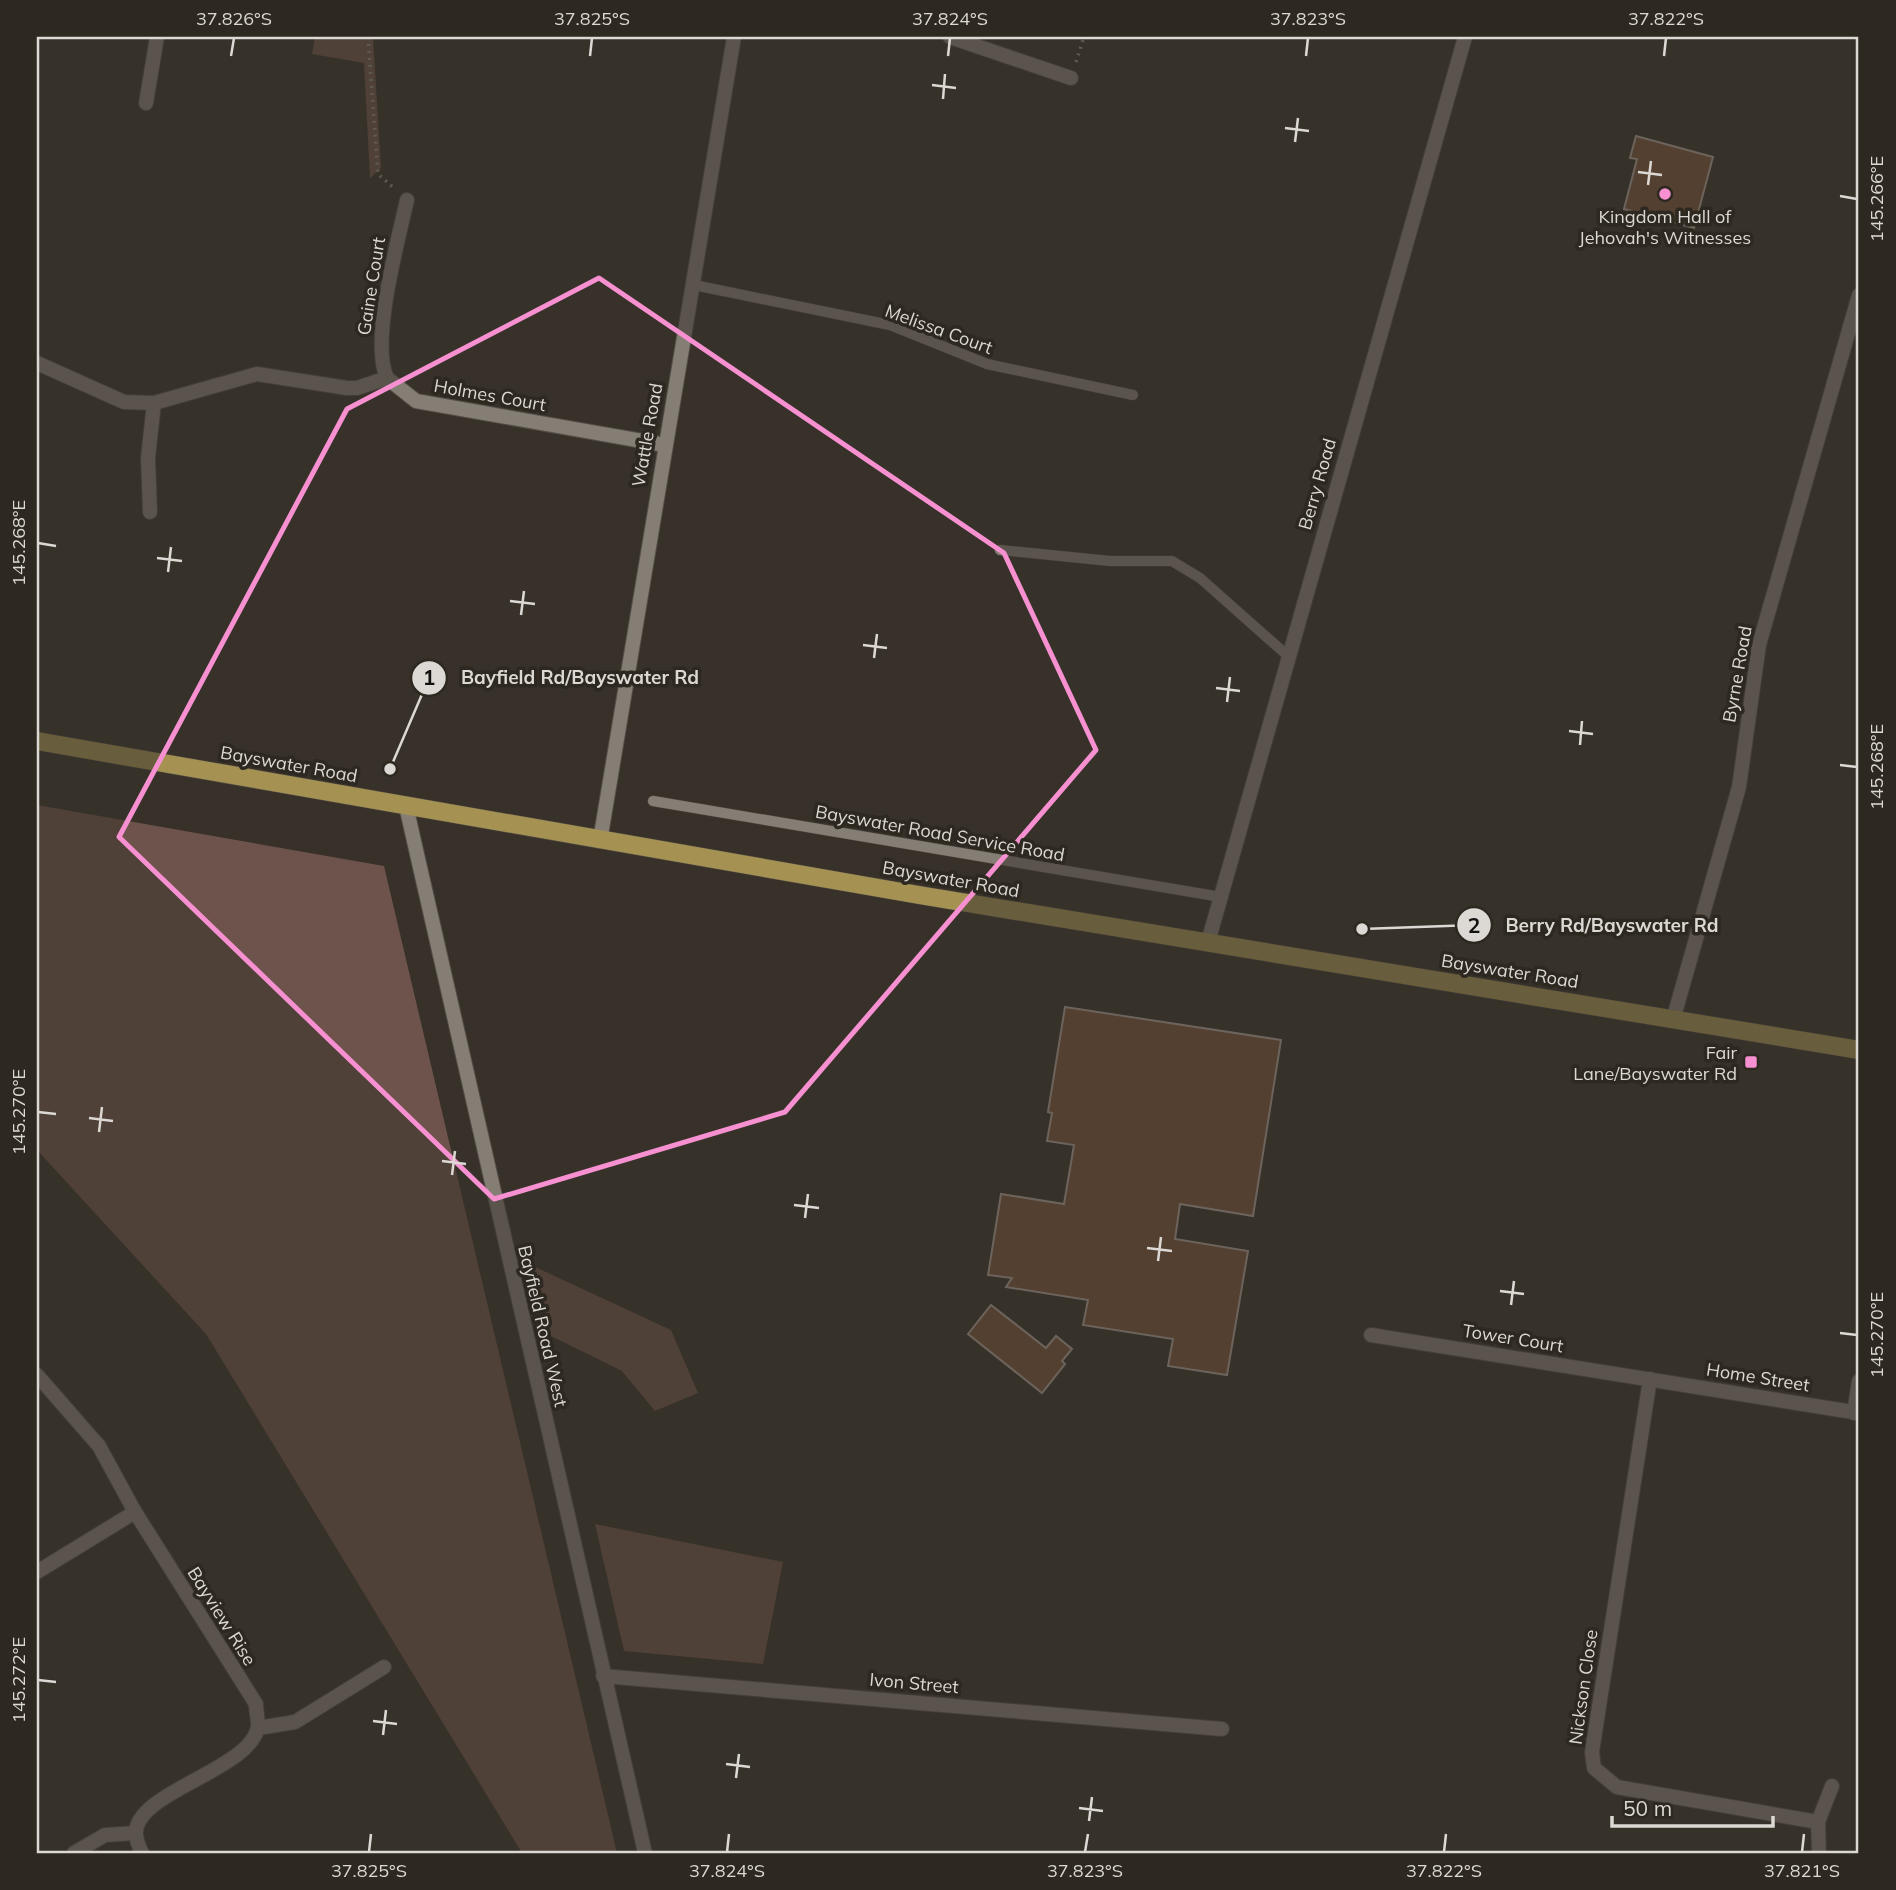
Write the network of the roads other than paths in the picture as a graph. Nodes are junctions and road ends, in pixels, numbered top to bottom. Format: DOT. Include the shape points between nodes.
graph roads {
  1 [pos="157,37"];
  2 [pos="734,37"];
  3 [pos="950,37"];
  4 [pos="1465,37"];
  5 [pos="1071,78"];
  6 [pos="146,103"];
  7 [pos="407,200"];
  8 [pos="694,285"];
  9 [pos="1859,295"];
  10 [pos="37,363"];
  11 [pos="387,378"];
  12 [pos="1132,395"];
  13 [pos="154,403"];
  14 [pos="665,445"];
  15 [pos="150,512"];
  16 [pos="1000,551"];
  17 [pos="1288,656"];
  18 [pos="37,741"];
  19 [pos="653,801"];
  20 [pos="406,806"];
  21 [pos="600,841"];
  22 [pos="1221,897"];
  23 [pos="1208,943"];
  24 [pos="1673,1020"];
  25 [pos="1859,1050"];
  26 [pos="1371,1335"];
  27 [pos="37,1375"];
  28 [pos="1650,1379"];
  29 [pos="1859,1381"];
  30 [pos="1857,1413"];
  31 [pos="135,1512"];
  32 [pos="37,1572"];
  33 [pos="384,1667"];
  34 [pos="603,1676"];
  35 [pos="258,1728"];
  36 [pos="1222,1729"];
  37 [pos="1832,1786"];
  38 [pos="1818,1822"];
  39 [pos="136,1833"];
  40 [pos="74,1853"];
  41 [pos="142,1853"];
  42 [pos="645,1853"];
  43 [pos="1819,1853"];
  1 -- 6 [label="street"];
  2 -- 8 [label="street, Wattle Road"];
  3 -- 5 [label="street"];
  4 -- 17 [label="street, Berry Road"];
  7 -- 11 [label="street, Gaine Court" via="380,354"];
  8 -- 12 [label="lane, Melissa Court" via="890,325 987,364"];
  8 -- 14 [label="street, Wattle Road"];
  9 -- 24 [label="street, Byrne Road" via="1759,645 1739,787"];
  10 -- 13 [label="street" via="124,402"];
  11 -- 13 [label="street" via="347,388 257,374"];
  11 -- 14 [label="street, Holmes Court" via="416,401"];
  13 -- 15 [label="street" via="148,458"];
  14 -- 21 [label="street, Wattle Road"];
  16 -- 17 [label="lane" via="1110,561 1172,561 1200,578"];
  17 -- 22 [label="street, Berry Road"];
  18 -- 20 [label="main road, Bayswater Road"];
  19 -- 22 [label="lane, Bayswater Road Service Road"];
  20 -- 21 [label="main road, Bayswater Road"];
  20 -- 34 [label="street, Bayfield Road West"];
  21 -- 23 [label="main road, Bayswater Road"];
  22 -- 23 [label="street, Berry Road"];
  23 -- 24 [label="main road, Bayswater Road"];
  24 -- 25 [label="main road, Bayswater Road"];
  26 -- 28 [label="street, Tower Court"];
  27 -- 31 [label="street, Bayview Rise" via="99,1446"];
  28 -- 30 [label="street, Home Street"];
  28 -- 38 [label="street, Nickson Close" via="1592,1752 1594,1768 1617,1787"];
  29 -- 30 [label="street"];
  31 -- 32 [label="street"];
  31 -- 35 [label="street, Bayview Rise" via="256,1704"];
  33 -- 35 [label="street" via="295,1723"];
  34 -- 36 [label="street, Ivon Street"];
  34 -- 42 [label="street, Bayfield Road West"];
  35 -- 39 [label="street" via="242,1752 153,1805 139,1821"];
  37 -- 38 [label="street"];
  38 -- 43 [label="street"];
  39 -- 40 [label="street" via="105,1835"];
  39 -- 41 [label="street"];
}
